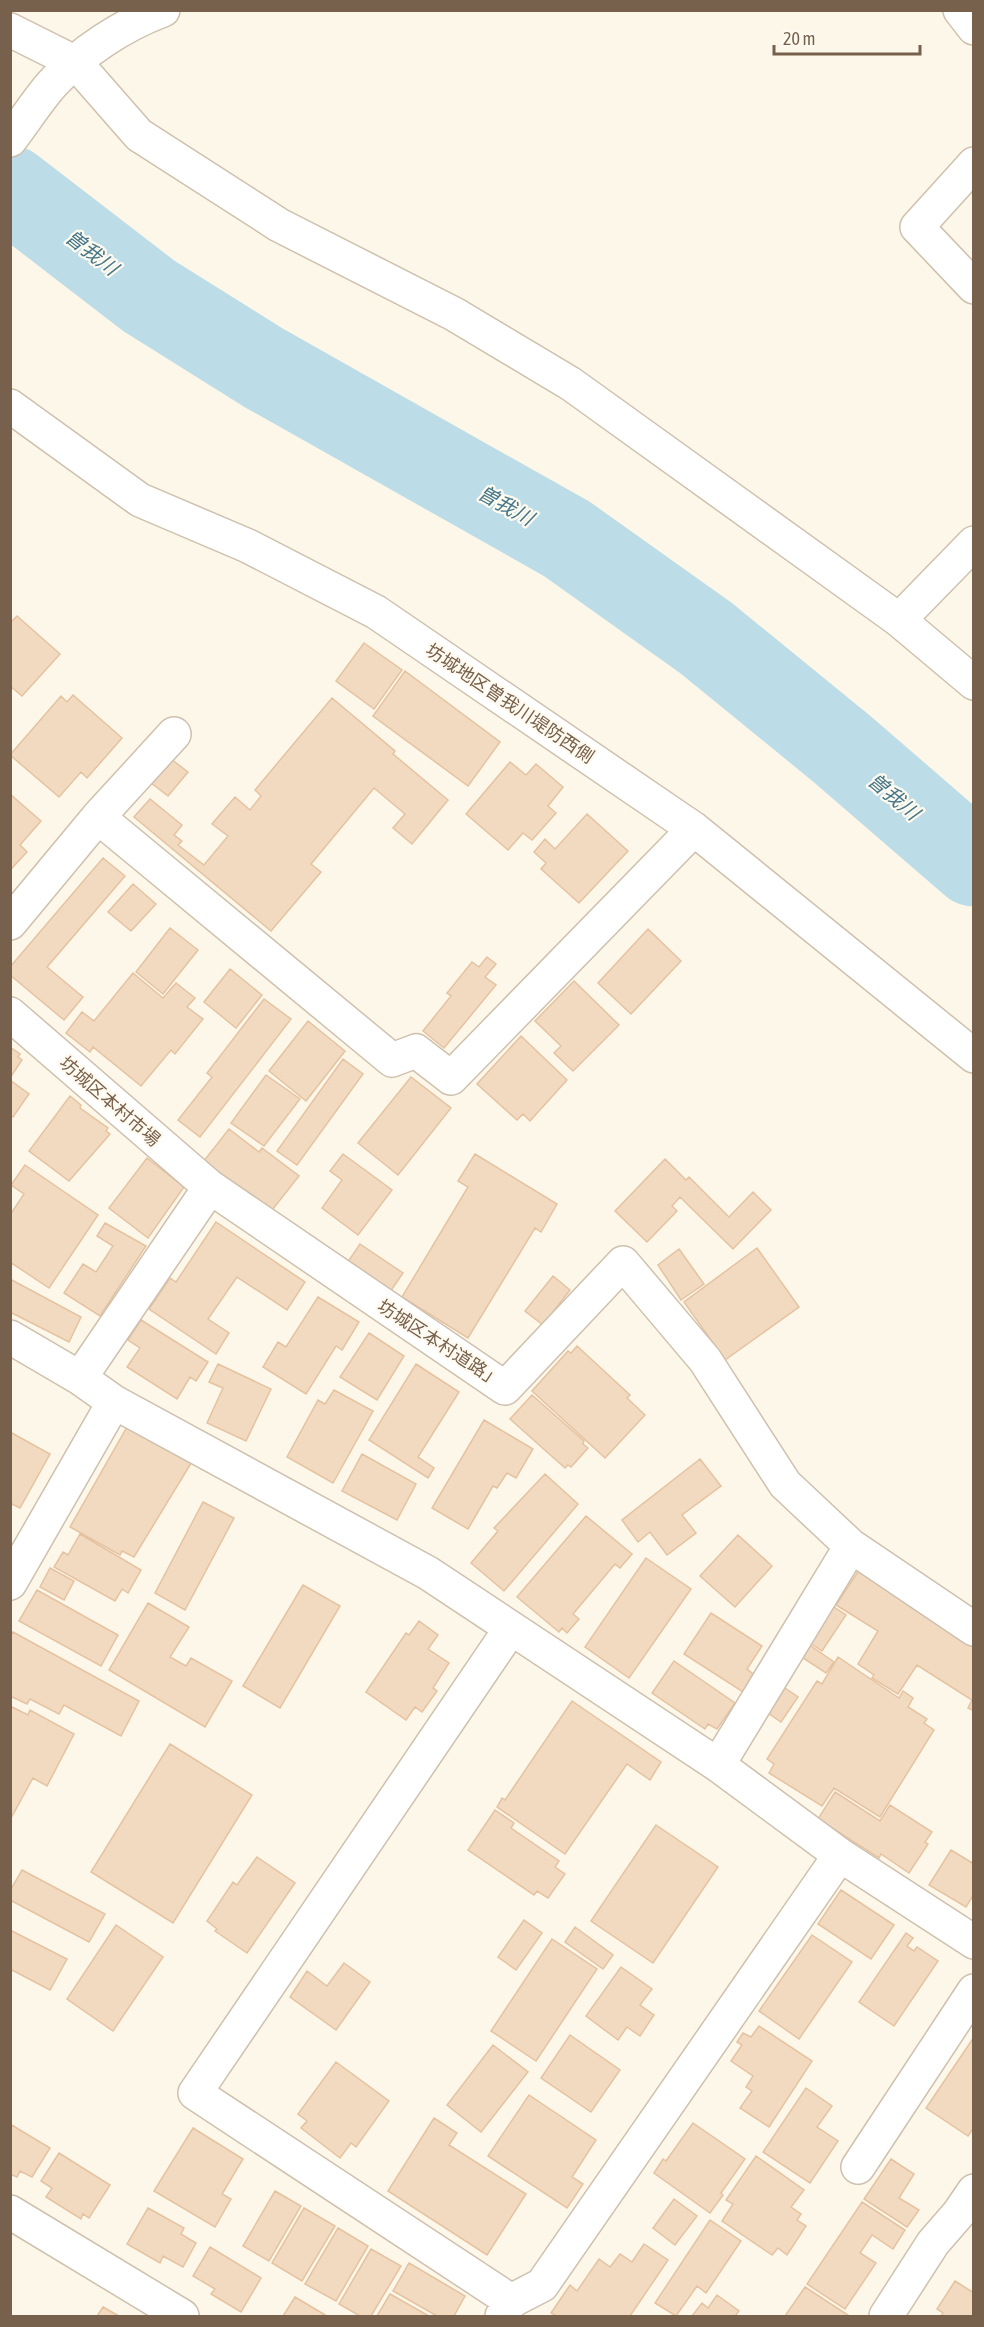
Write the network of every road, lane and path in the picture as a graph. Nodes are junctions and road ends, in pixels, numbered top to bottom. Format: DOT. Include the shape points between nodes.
graph roads {
  1 [pos="163,10"];
  2 [pos="960,10"];
  3 [pos="974,28"];
  4 [pos="10,30"];
  5 [pos="76,63"];
  6 [pos="10,140"];
  7 [pos="974,164"];
  8 [pos="974,286"];
  9 [pos="10,406"];
  10 [pos="974,543"];
  11 [pos="899,620"];
  12 [pos="974,682"];
  13 [pos="174,734"];
  14 [pos="98,817"];
  15 [pos="694,829"];
  16 [pos="10,923"];
  17 [pos="10,1014"];
  18 [pos="974,1056"];
  19 [pos="210,1187"];
  20 [pos="10,1337"];
  21 [pos="80,1378"];
  22 [pos="114,1402"];
  23 [pos="852,1546"];
  24 [pos="10,1583"];
  25 [pos="512,1628"];
  26 [pos="974,1629"];
  27 [pos="718,1765"];
  28 [pos="840,1855"];
  29 [pos="974,1942"];
  30 [pos="974,1991"];
  31 [pos="858,2167"];
  32 [pos="974,2191"];
  33 [pos="10,2212"];
  34 [pos="506,2309"];
  35 [pos="182,2316"];
  36 [pos="886,2316"];
  1 -- 5 [label="street" via="134,21"];
  2 -- 3 [label="street"];
  4 -- 5 [label="street"];
  5 -- 6 [label="street" via="52,85"];
  5 -- 11 [label="street" via="139,135 279,225 454,314 571,384"];
  7 -- 8 [label="street" via="917,227"];
  9 -- 15 [label="street, 坊城地区曽我川堤防西側" via="140,500 248,546 376,612"];
  10 -- 11 [label="street"];
  11 -- 12 [label="street"];
  13 -- 14 [label="street"];
  14 -- 15 [label="street" via="392,1060 417,1051 452,1078"];
  14 -- 16 [label="street"];
  15 -- 18 [label="street, 坊城地区曽我川堤防西側"];
  17 -- 19 [label="street, 坊城区本村市場"];
  19 -- 21 [label="street"];
  19 -- 23 [label="street, 坊城区本村道路」" via="506,1388 623,1263 705,1360 785,1484"];
  20 -- 21 [label="street"];
  21 -- 22 [label="street"];
  22 -- 24 [label="street"];
  22 -- 25 [label="street" via="428,1573"];
  23 -- 26 [label="street"];
  23 -- 27 [label="street"];
  25 -- 27 [label="street"];
  25 -- 34 [label="street" via="195,2093"];
  27 -- 28 [label="street"];
  28 -- 29 [label="street"];
  28 -- 34 [label="street" via="542,2285"];
  30 -- 31 [label="street"];
  32 -- 36 [label="street" via="933,2243"];
  33 -- 35 [label="street"];
}
